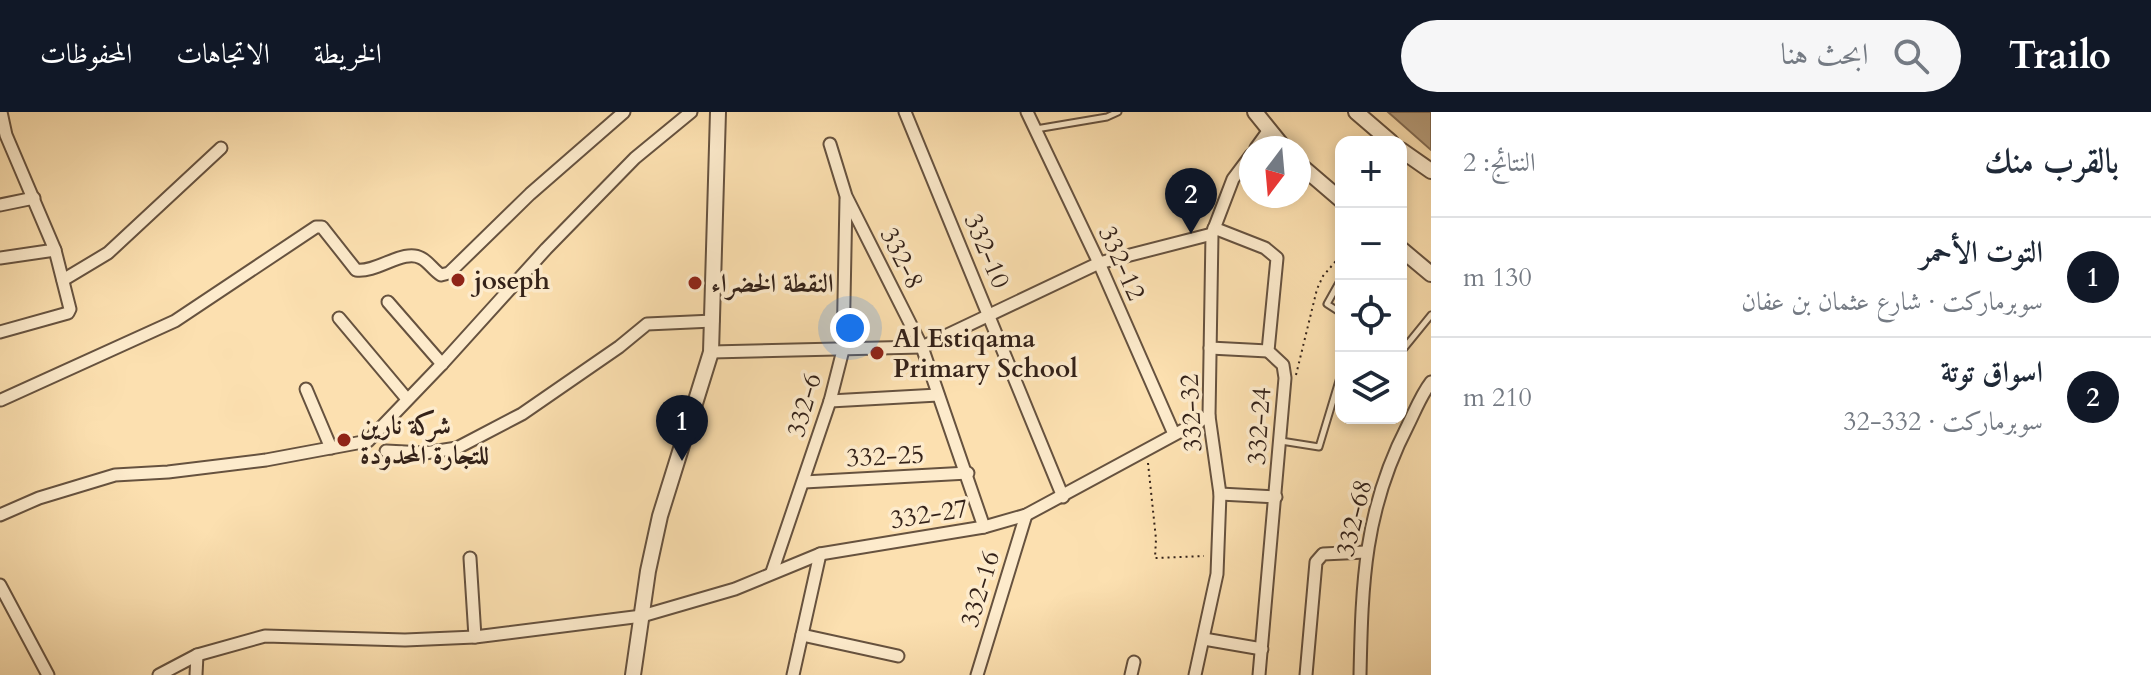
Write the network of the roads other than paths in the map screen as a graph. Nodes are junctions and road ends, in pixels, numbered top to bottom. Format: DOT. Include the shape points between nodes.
graph roads {
  1 [pos="1,112"];
  2 [pos="624,112"];
  3 [pos="691,112"];
  4 [pos="718,112"];
  5 [pos="905,112"];
  6 [pos="1027,112"];
  7 [pos="1118,112"];
  8 [pos="1255,112"];
  9 [pos="1356,112"];
  10 [pos="1036,129"];
  11 [pos="1269,130"];
  12 [pos="1265,136"];
  13 [pos="1274,136"];
  14 [pos="1384,136"];
  15 [pos="830,144"];
  16 [pos="221,148"];
  17 [pos="1407,154"];
  18 [pos="1239,171"];
  19 [pos="1431,171"];
  20 [pos="1311,174"];
  21 [pos="1335,195"];
  22 [pos="846,196"];
  23 [pos="34,198"];
  24 [pos="0,205"];
  25 [pos="1213,231"];
  26 [pos="55,250"];
  27 [pos="1407,254"];
  28 [pos="0,258"];
  29 [pos="1099,263"];
  30 [pos="1431,274"];
  31 [pos="63,280"];
  32 [pos="1335,290"];
  33 [pos="388,302"];
  34 [pos="1335,309"];
  35 [pos="990,314"];
  36 [pos="1431,315"];
  37 [pos="339,318"];
  38 [pos="713,321"];
  39 [pos="0,332"];
  40 [pos="1407,345"];
  41 [pos="922,347"];
  42 [pos="1210,348"];
  43 [pos="843,350"];
  44 [pos="1268,351"];
  45 [pos="711,352"];
  46 [pos="442,364"];
  47 [pos="1431,382"];
  48 [pos="306,389"];
  49 [pos="1335,394"];
  50 [pos="938,395"];
  51 [pos="407,399"];
  52 [pos="1,400"];
  53 [pos="830,401"];
  54 [pos="1209,416"];
  55 [pos="1174,434"];
  56 [pos="1280,441"];
  57 [pos="331,448"];
  58 [pos="386,451"];
  59 [pos="968,473"];
  60 [pos="804,482"];
  61 [pos="1220,494"];
  62 [pos="1063,497"];
  63 [pos="1276,497"];
  64 [pos="0,515"];
  65 [pos="1026,515"];
  66 [pos="984,527"];
  67 [pos="1366,552"];
  68 [pos="820,554"];
  69 [pos="470,558"];
  70 [pos="772,572"];
  71 [pos="0,585"];
  72 [pos="642,616"];
  73 [pos="802,635"];
  74 [pos="475,637"];
  75 [pos="1204,639"];
  76 [pos="1262,649"];
  77 [pos="197,655"];
  78 [pos="898,656"];
  79 [pos="1134,662"];
  80 [pos="48,675"];
  81 [pos="159,675"];
  82 [pos="196,675"];
  83 [pos="633,675"];
  84 [pos="793,675"];
  85 [pos="977,675"];
  86 [pos="1131,675"];
  87 [pos="1195,675"];
  88 [pos="1259,675"];
  89 [pos="1306,675"];
  90 [pos="1360,675"];
  1 -- 23 [label="street"];
  2 -- 52 [label="street" via="449,273 441,275 421,258 406,255 356,270 322,227 316,227 175,321"];
  3 -- 46 [label="street" via="635,158"];
  4 -- 38 [label="street"];
  5 -- 35 [label="street, 332-10"];
  6 -- 10 [label="street, 332-12"];
  7 -- 10 [label="lane"];
  8 -- 11 [label="street"];
  9 -- 14 [label="street"];
  10 -- 29 [label="street, 332-12"];
  11 -- 12 [label="street"];
  11 -- 13 [label="street"];
  15 -- 22 [label="street, 332-8"];
  16 -- 31 [label="street" via="108,253"];
  17 -- 19 [label="street"];
  18 -- 25 [label="street, 332-32"];
  20 -- 21 [label="street"];
  22 -- 41 [label="street, 332-8"];
  22 -- 43 [label="street, 332-6"];
  23 -- 24 [label="street"];
  23 -- 26 [label="street"];
  25 -- 29 [label="street"];
  25 -- 42 [label="street, 332-32"];
  25 -- 44 [label="street, 332-24" via="1265,248 1277,258"];
  26 -- 28 [label="street"];
  26 -- 31 [label="street"];
  27 -- 30 [label="street"];
  29 -- 35 [label="street"];
  29 -- 55 [label="street, 332-12"];
  31 -- 39 [label="street" via="68,313"];
  32 -- 34 [label="lane" via="1327,304"];
  33 -- 46 [label="street"];
  35 -- 41 [label="street"];
  35 -- 62 [label="street, 332-10"];
  36 -- 40 [label="lane"];
  37 -- 51 [label="street"];
  38 -- 45 [label="street"];
  38 -- 58 [label="street" via="647,324 522,414 457,448"];
  41 -- 43 [label="street"];
  41 -- 50 [label="street, 332-8"];
  42 -- 44 [label="street"];
  42 -- 54 [label="street, 332-32"];
  43 -- 45 [label="street"];
  43 -- 53 [label="street, 332-6"];
  44 -- 56 [label="street, 332-24" via="1283,365 1285,378"];
  45 -- 72 [label="street" via="660,516"];
  46 -- 51 [label="street"];
  47 -- 67 [label="street, 332-68" via="1397,446"];
  48 -- 57 [label="street"];
  49 -- 56 [label="lane" via="1319,447"];
  50 -- 53 [label="street"];
  50 -- 59 [label="street, 332-8"];
  51 -- 57 [label="street" via="368,441"];
  53 -- 60 [label="street, 332-6"];
  54 -- 55 [label="street, 332-27"];
  54 -- 61 [label="street, 332-32"];
  55 -- 62 [label="street, 332-27"];
  56 -- 63 [label="street, 332-24"];
  57 -- 64 [label="street" via="216,467 115,475"];
  59 -- 60 [label="street, 332-25"];
  59 -- 66 [label="street, 332-8"];
  60 -- 70 [label="street, 332-6"];
  61 -- 63 [label="street"];
  61 -- 75 [label="street, 332-32" via="1217,574"];
  62 -- 65 [label="street, 332-27"];
  63 -- 76 [label="street, 332-24"];
  65 -- 66 [label="street, 332-27"];
  65 -- 85 [label="street, 332-16"];
  66 -- 68 [label="street, 332-27"];
  67 -- 89 [label="street" via="1323,554 1316,562"];
  67 -- 90 [label="street, 332-68"];
  68 -- 70 [label="street, 332-27"];
  68 -- 73 [label="street"];
  69 -- 74 [label="street"];
  70 -- 72 [label="street, 332-27" via="735,589"];
  71 -- 80 [label="street"];
  72 -- 74 [label="street, 332-27"];
  72 -- 83 [label="street"];
  73 -- 78 [label="street"];
  73 -- 84 [label="street"];
  74 -- 77 [label="street, 332-27" via="265,636"];
  75 -- 76 [label="street"];
  75 -- 87 [label="street, 332-32"];
  76 -- 88 [label="street, 332-24"];
  77 -- 81 [label="street, 332-27"];
  77 -- 82 [label="street"];
  79 -- 86 [label="street"];
}
